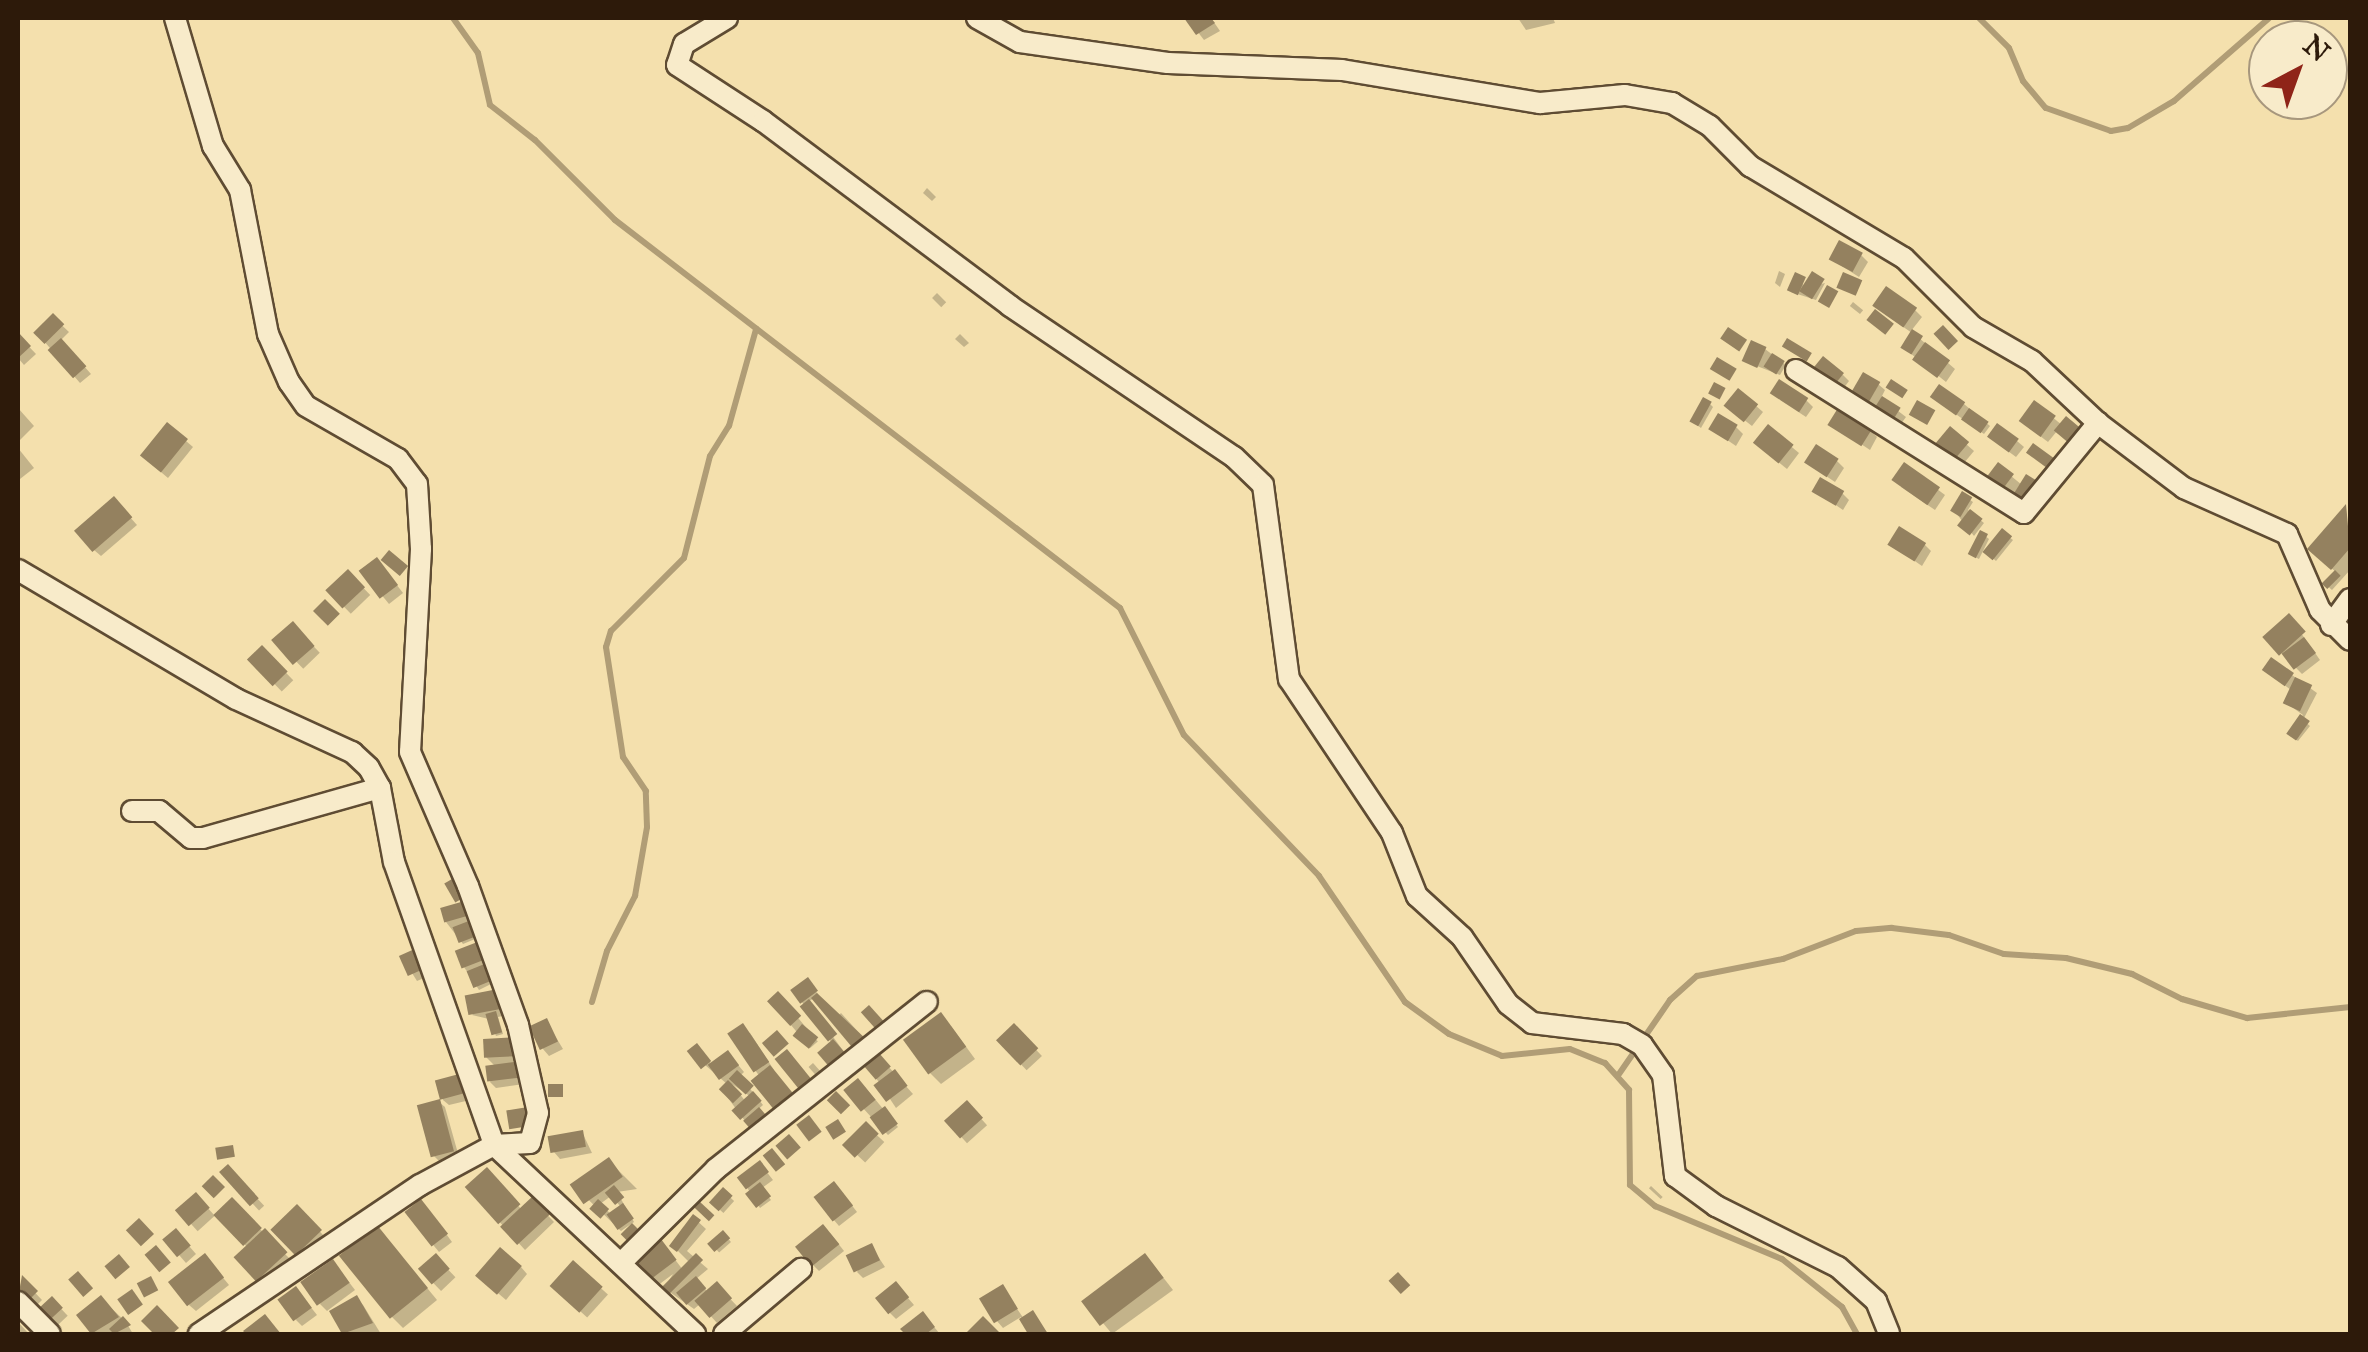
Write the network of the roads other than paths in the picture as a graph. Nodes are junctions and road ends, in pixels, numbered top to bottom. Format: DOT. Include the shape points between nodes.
graph roads {
  1 [pos="175,18"];
  2 [pos="727,18"];
  3 [pos="977,18"];
  4 [pos="1796,370"];
  5 [pos="2098,424"];
  6 [pos="18,570"];
  7 [pos="2350,599"];
  8 [pos="2331,625"];
  9 [pos="2350,640"];
  10 [pos="380,788"];
  11 [pos="132,811"];
  12 [pos="928,1002"];
  13 [pos="494,1145"];
  14 [pos="621,1263"];
  15 [pos="801,1268"];
  16 [pos="18,1302"];
  17 [pos="50,1334"];
  18 [pos="199,1334"];
  19 [pos="695,1334"];
  20 [pos="724,1334"];
  21 [pos="1889,1334"];
  1 -- 13 [label="street" via="213,146 240,190 268,334 289,382 306,406 398,459 417,484 421,548 410,752 468,886 536,1096 538,1132 530,1143"];
  2 -- 21 [label="street" via="684,44 677,65 1234,458 1263,485 1288,679 1392,833 1417,896 1462,937 1508,1004 1532,1022 1623,1034 1642,1045 1662,1075 1675,1176 1716,1206 1838,1268 1876,1301"];
  3 -- 5 [label="street" via="1020,42 1090,54 1342,70 1540,102 1625,96 1672,103 1710,126 1750,166 1904,258 1973,326 2032,361"];
  4 -- 5 [label="street" via="2024,513"];
  5 -- 8 [label="street" via="2206,502 2286,534"];
  6 -- 10 [label="street" via="236,699 352,752"];
  7 -- 8 [label="street"];
  8 -- 9 [label="street"];
  10 -- 11 [label="street" via="203,838 191,838 159,811"];
  10 -- 13 [label="street" via="394,862"];
  12 -- 14 [label="street" via="716,1169"];
  13 -- 14 [label="street"];
  13 -- 18 [label="street" via="420,1185"];
  14 -- 19 [label="street"];
  15 -- 20 [label="street"];
  16 -- 17 [label="street"];
}
